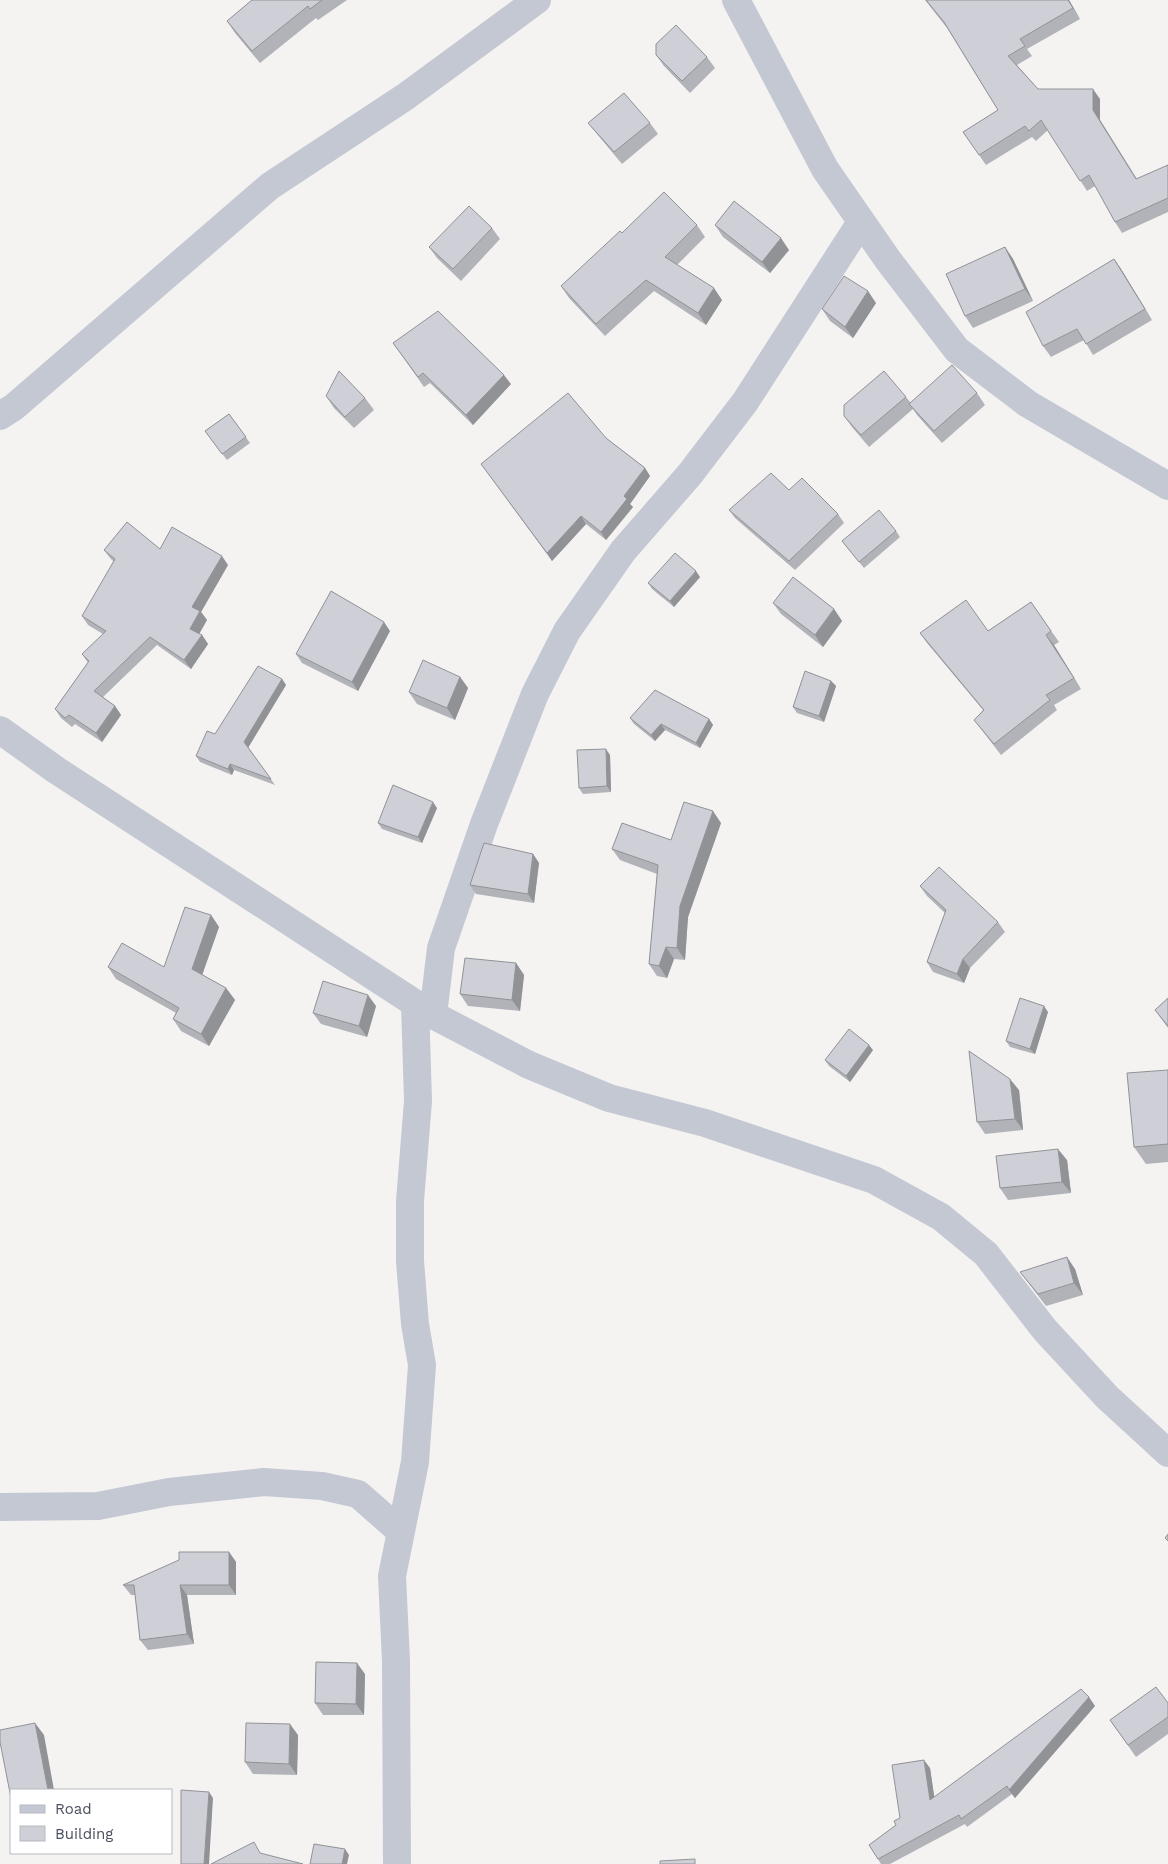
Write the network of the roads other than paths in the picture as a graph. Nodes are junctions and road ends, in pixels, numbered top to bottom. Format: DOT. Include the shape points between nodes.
graph roads {
  1 [pos="536,0"];
  2 [pos="736,0"];
  3 [pos="861,222"];
  4 [pos="0,416"];
  5 [pos="1168,486"];
  6 [pos="0,730"];
  7 [pos="424,1010"];
  8 [pos="1168,1453"];
  9 [pos="0,1507"];
  10 [pos="400,1531"];
  11 [pos="397,1864"];
  1 -- 4 [label="street" via="405,97 270,186"];
  2 -- 3 [label="street" via="825,169"];
  3 -- 5 [label="street" via="957,350 1028,404"];
  3 -- 7 [label="street" via="745,402 690,474 623,550 567,631 535,694 484,824 441,948"];
  6 -- 7 [label="street" via="56,770"];
  7 -- 8 [label="street" via="529,1065 608,1098 705,1123 874,1180 941,1217 986,1254 1058,1343 1107,1397"];
  7 -- 10 [label="street" via="410,1201 410,1261 422,1365 415,1462"];
  9 -- 10 [label="street" via="98,1506 169,1492 264,1482 322,1486 358,1494"];
  10 -- 11 [label="street" via="392,1576 396,1661"];
}
